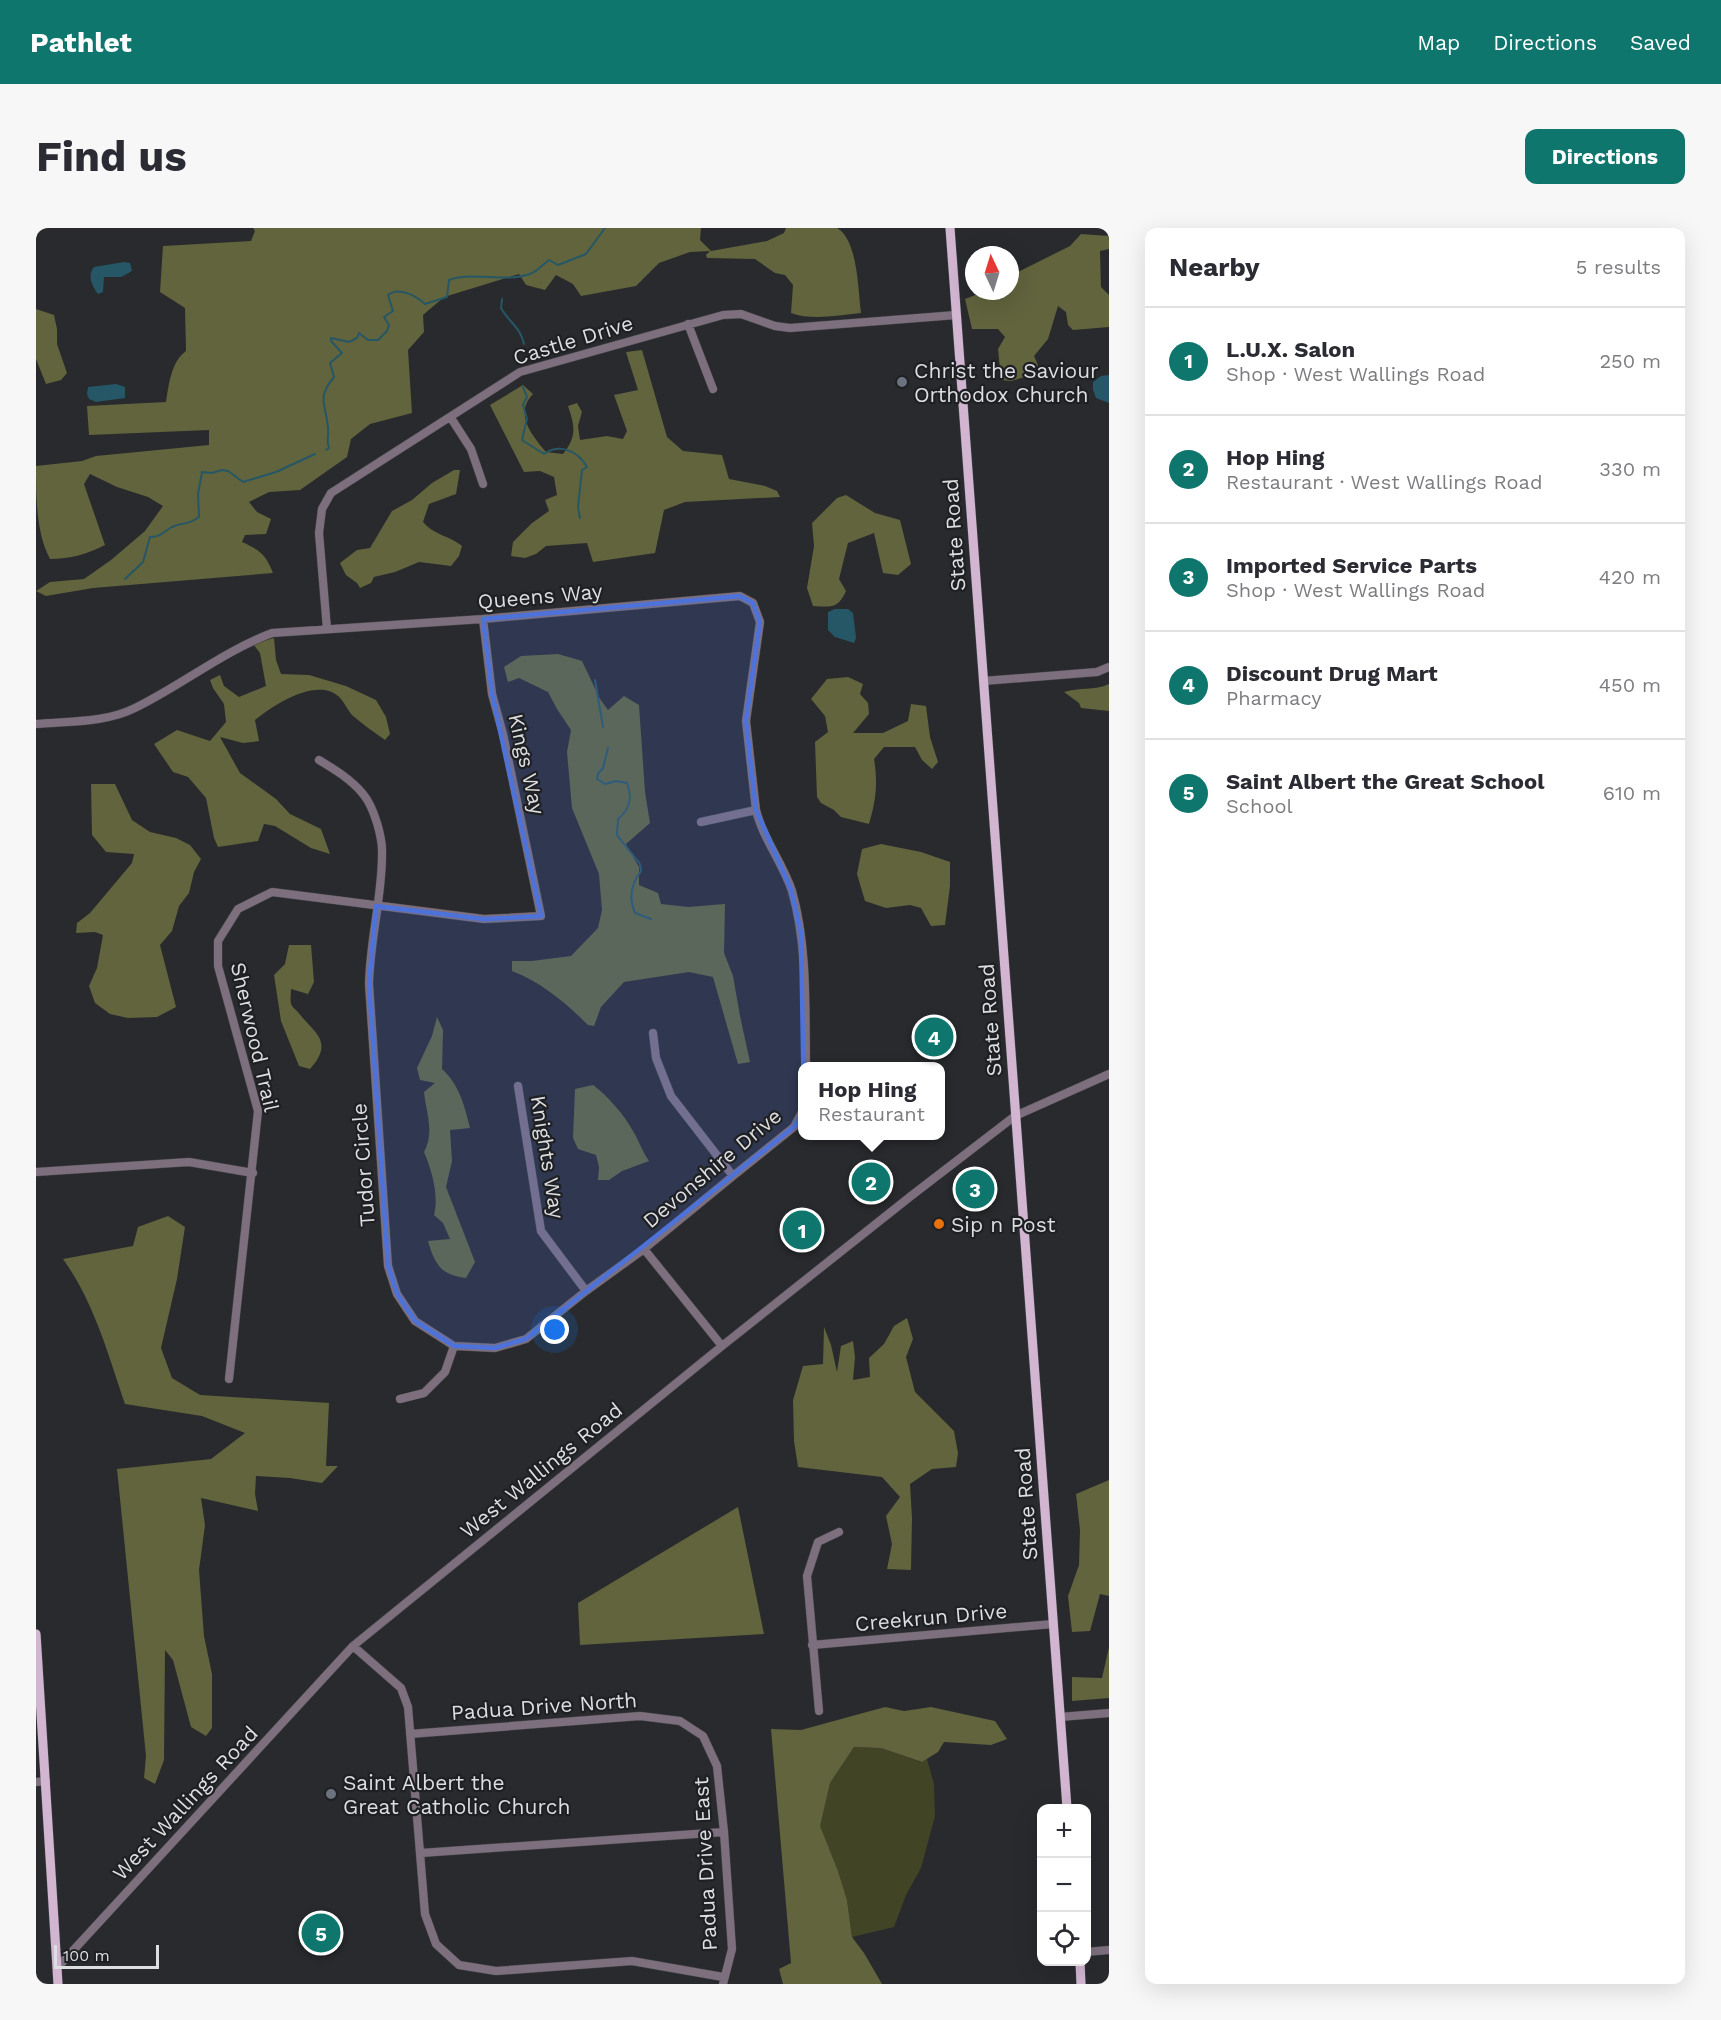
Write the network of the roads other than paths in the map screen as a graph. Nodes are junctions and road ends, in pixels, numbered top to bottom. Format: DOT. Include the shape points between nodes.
graph roads {
  1 [pos="950,228"];
  2 [pos="956,315"];
  3 [pos="688,324"];
  4 [pos="713,389"];
  5 [pos="451,418"];
  6 [pos="483,484"];
  7 [pos="483,619"];
  8 [pos="327,630"];
  9 [pos="1109,667"];
  10 [pos="983,681"];
  11 [pos="36,724"];
  12 [pos="319,760"];
  13 [pos="756,810"];
  14 [pos="701,822"];
  15 [pos="376,906"];
  16 [pos="541,916"];
  17 [pos="653,1033"];
  18 [pos="806,1062"];
  19 [pos="1109,1074"];
  20 [pos="518,1086"];
  21 [pos="1015,1116"];
  22 [pos="798,1120"];
  23 [pos="36,1172"];
  24 [pos="253,1173"];
  25 [pos="733,1176"];
  26 [pos="644,1249"];
  27 [pos="586,1291"];
  28 [pos="454,1346"];
  29 [pos="722,1346"];
  30 [pos="229,1379"];
  31 [pos="400,1399"];
  32 [pos="839,1532"];
  33 [pos="1053,1624"];
  34 [pos="36,1634"];
  35 [pos="812,1645"];
  36 [pos="353,1646"];
  37 [pos="819,1711"];
  38 [pos="1109,1713"];
  39 [pos="1060,1717"];
  40 [pos="680,1721"];
  41 [pos="410,1734"];
  42 [pos="41,1782"];
  43 [pos="1067,1804"];
  44 [pos="724,1832"];
  45 [pos="421,1853"];
  46 [pos="1109,1950"];
  47 [pos="1091,1952"];
  48 [pos="1080,1966"];
  49 [pos="57,1968"];
  50 [pos="723,1981"];
  51 [pos="58,1984"];
  52 [pos="1081,1984"];
  1 -- 2 [label="main road, State Road"];
  2 -- 3 [label="street, Castle Drive" via="790,328 741,314"];
  2 -- 10 [label="main road, State Road"];
  3 -- 4 [label="street"];
  3 -- 5 [label="street, Castle Drive" via="520,372"];
  5 -- 6 [label="street" via="471,449"];
  5 -- 8 [label="street, Castle Drive" via="331,493 322,509 319,533"];
  7 -- 8 [label="street, Queens Way"];
  7 -- 13 [label="street, Queens Way" via="740,596 753,603 760,622 746,721"];
  7 -- 16 [label="street, Kings Way" via="492,694"];
  8 -- 11 [label="street, Queens Way" via="272,633 244,644 134,709 102,719"];
  9 -- 10 [label="street" via="1097,672"];
  10 -- 21 [label="main road, State Road"];
  12 -- 15 [label="street, Tudor Circle" via="364,794 377,823 382,853"];
  13 -- 14 [label="street"];
  13 -- 18 [label="street, Queens Way" via="791,889 801,933"];
  15 -- 16 [label="street, Sherwood Trail" via="484,919"];
  15 -- 24 [label="street, Sherwood Trail" via="272,891 238,909 218,941 218,966 258,1111"];
  15 -- 28 [label="street, Tudor Circle" via="369,984 388,1266 397,1294 415,1321"];
  17 -- 25 [label="street" via="656,1058 670,1096"];
  19 -- 21 [label="street, West Wallings Road"];
  20 -- 27 [label="street, Knights Way" via="541,1231"];
  21 -- 29 [label="street, West Wallings Road"];
  21 -- 33 [label="main road, State Road"];
  22 -- 25 [label="street, Devonshire Drive" via="794,1127"];
  23 -- 24 [label="street" via="189,1162"];
  24 -- 30 [label="street, Sherwood Trail"];
  25 -- 26 [label="street, Devonshire Drive"];
  26 -- 27 [label="street, Tudor Circle"];
  26 -- 29 [label="street"];
  27 -- 28 [label="street, Tudor Circle" via="526,1339 495,1348"];
  28 -- 31 [label="street" via="445,1372 423,1393"];
  29 -- 36 [label="street, West Wallings Road"];
  32 -- 35 [label="street" via="818,1542 807,1576"];
  33 -- 35 [label="street, Creekrun Drive"];
  33 -- 39 [label="main road, State Road"];
  34 -- 42 [label="main road"];
  35 -- 37 [label="street"];
  36 -- 41 [label="street" via="401,1688 408,1707"];
  36 -- 49 [label="street, West Wallings Road"];
  38 -- 39 [label="street"];
  39 -- 43 [label="main road, State Road"];
  40 -- 41 [label="street, Padua Drive North" via="640,1716"];
  40 -- 44 [label="street, Padua Drive East" via="703,1736 717,1766"];
  41 -- 45 [label="street"];
  42 -- 49 [label="main road"];
  44 -- 45 [label="street"];
  44 -- 50 [label="street, Padua Drive East" via="732,1949"];
  45 -- 50 [label="street" via="425,1914 436,1944 459,1965 496,1971 632,1961"];
  46 -- 47 [label="street"];
  48 -- 52 [label="main road"];
  49 -- 51 [label="main road"];
}
